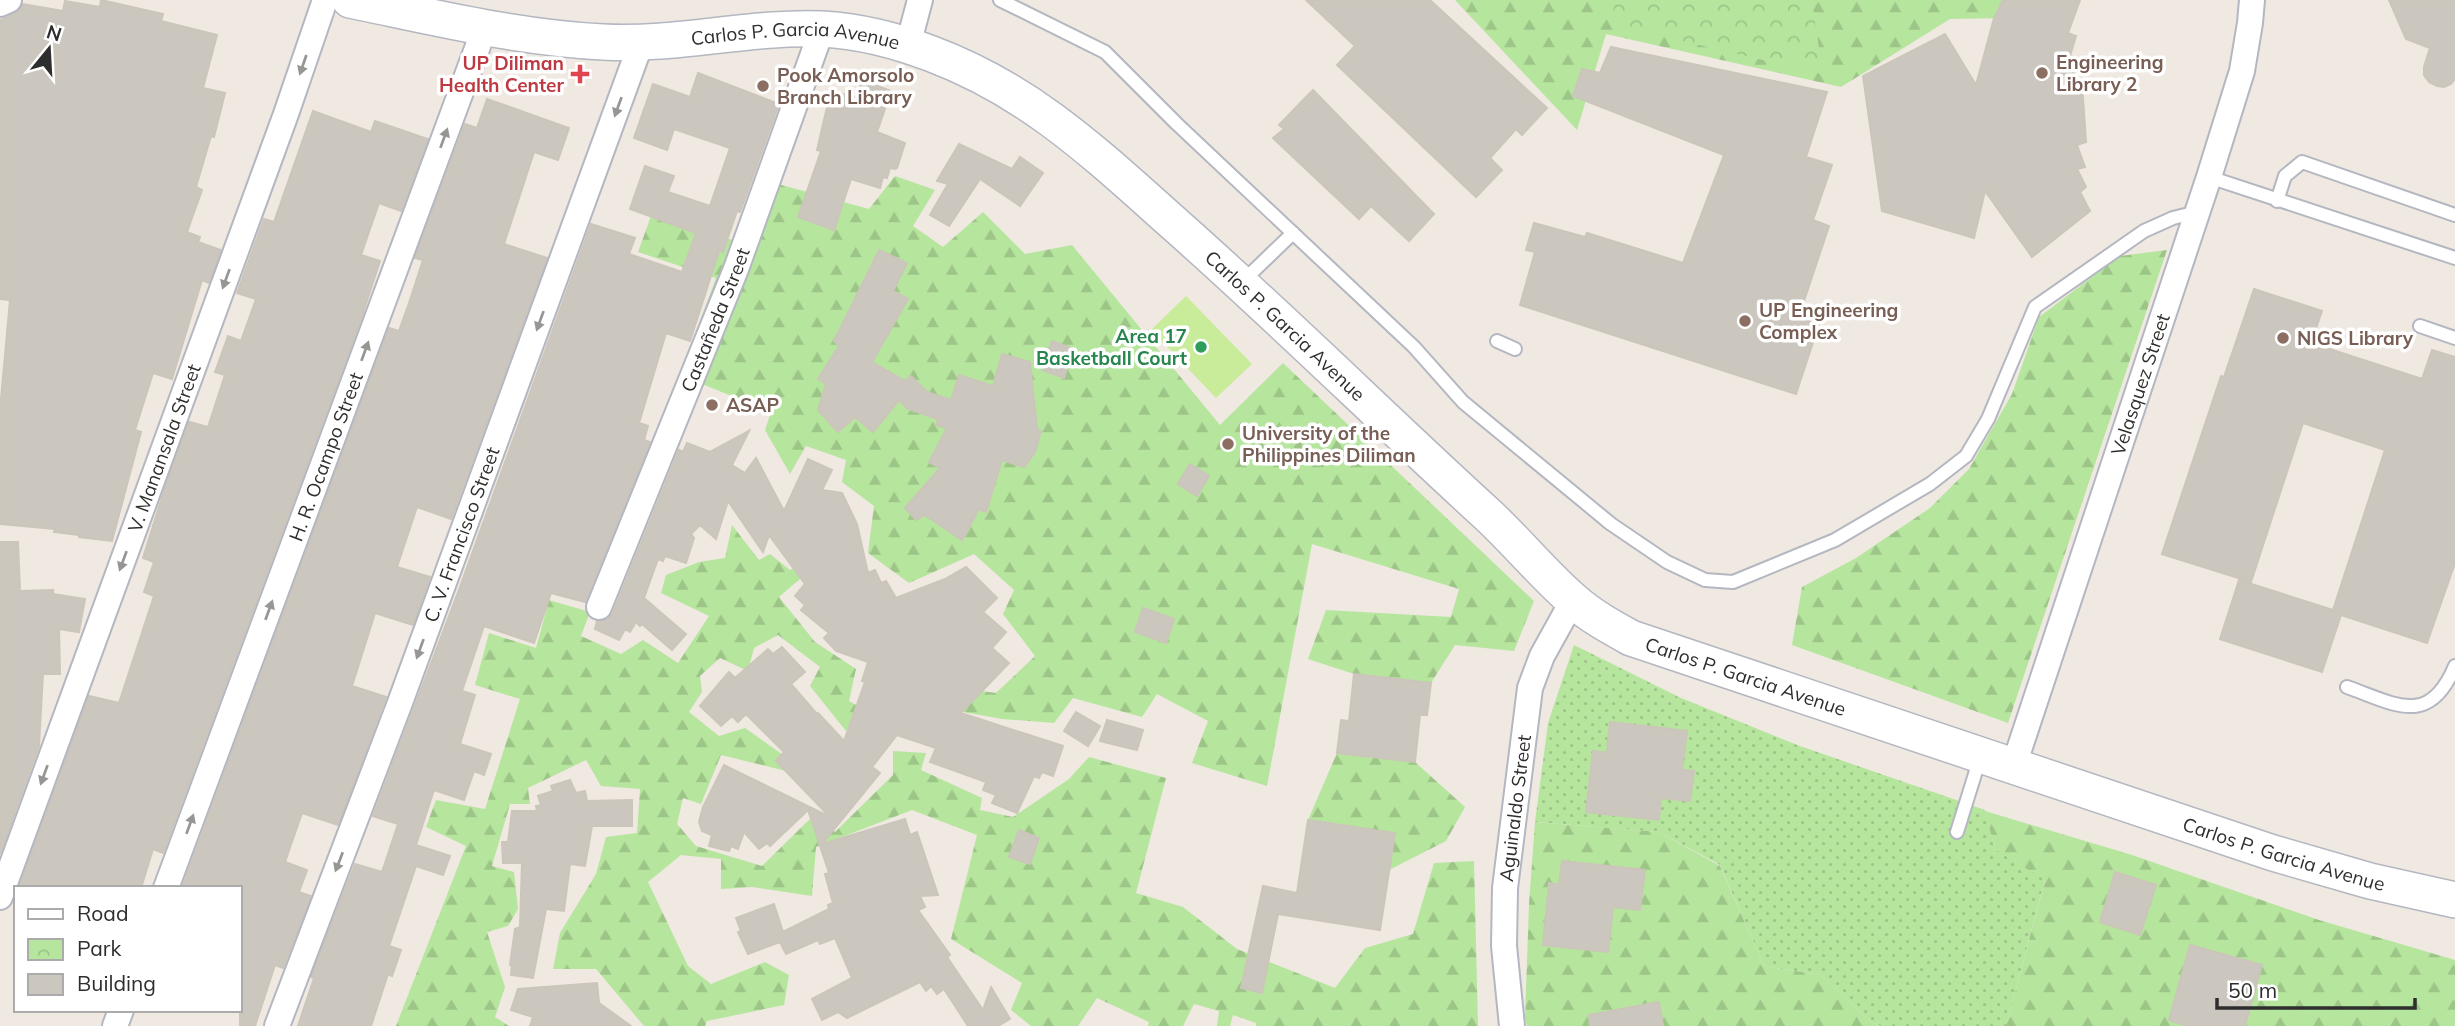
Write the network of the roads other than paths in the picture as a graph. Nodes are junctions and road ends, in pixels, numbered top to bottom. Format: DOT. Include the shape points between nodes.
graph roads {
  1 [pos="9,0"];
  2 [pos="325,0"];
  3 [pos="350,0"];
  4 [pos="920,0"];
  5 [pos="1000,0"];
  6 [pos="2252,0"];
  7 [pos="0,4"];
  8 [pos="485,26"];
  9 [pos="822,29"];
  10 [pos="641,43"];
  11 [pos="908,45"];
  12 [pos="2210,177"];
  13 [pos="2277,201"];
  14 [pos="2197,212"];
  15 [pos="2455,215"];
  16 [pos="1293,233"];
  17 [pos="2455,258"];
  18 [pos="1241,283"];
  19 [pos="2420,326"];
  20 [pos="2455,338"];
  21 [pos="1497,341"];
  22 [pos="1515,349"];
  23 [pos="1573,600"];
  24 [pos="599,607"];
  25 [pos="2455,666"];
  26 [pos="2347,687"];
  27 [pos="1981,754"];
  28 [pos="2014,765"];
  29 [pos="1957,832"];
  30 [pos="167,886"];
  31 [pos="0,897"];
  32 [pos="2455,900"];
  33 [pos="277,1026"];
  34 [pos="1512,1026"];
  1 -- 7 [label="street"];
  2 -- 31 [label="street, V. Manansala Street, one-way"];
  3 -- 8 [label="main road, Carlos P. Garcia Avenue"];
  4 -- 11 [label="street"];
  5 -- 16 [label="lane" via="1105,52"];
  6 -- 12 [label="street, Velasquez Street" via="2242,71"];
  8 -- 10 [label="main road, Carlos P. Garcia Avenue" via="575,40"];
  30 -- 8 [label="street, H. R. Ocampo Street, one-way"];
  9 -- 10 [label="main road, Carlos P. Garcia Avenue"];
  9 -- 11 [label="main road, Carlos P. Garcia Avenue"];
  9 -- 24 [label="street, Castañeda Street" via="736,268"];
  10 -- 33 [label="street, C. V. Francisco Street, one-way"];
  11 -- 18 [label="main road, Carlos P. Garcia Avenue" via="978,74 1037,108 1077,137"];
  12 -- 13 [label="lane"];
  12 -- 14 [label="street, Velasquez Street"];
  13 -- 15 [label="lane" via="2285,176 2302,162"];
  13 -- 17 [label="lane"];
  14 -- 16 [label="lane" via="2144,231 2035,307 1988,419 1966,456 1930,485 1835,540 1733,582 1705,580 1667,562 1611,524 1464,402"];
  14 -- 28 [label="street, Velasquez Street"];
  16 -- 18 [label="lane"];
  18 -- 23 [label="main road, Carlos P. Garcia Avenue"];
  19 -- 20 [label="lane"];
  21 -- 22 [label="lane"];
  23 -- 27 [label="main road, Carlos P. Garcia Avenue" via="1631,638"];
  23 -- 34 [label="street, Aguinaldo Street" via="1530,688 1505,888 1504,946"];
  25 -- 26 [label="lane" via="2448,684 2417,707 2404,707"];
  27 -- 28 [label="main road, Carlos P. Garcia Avenue"];
  27 -- 29 [label="lane"];
  28 -- 32 [label="main road, Carlos P. Garcia Avenue" via="2273,853"];
}
